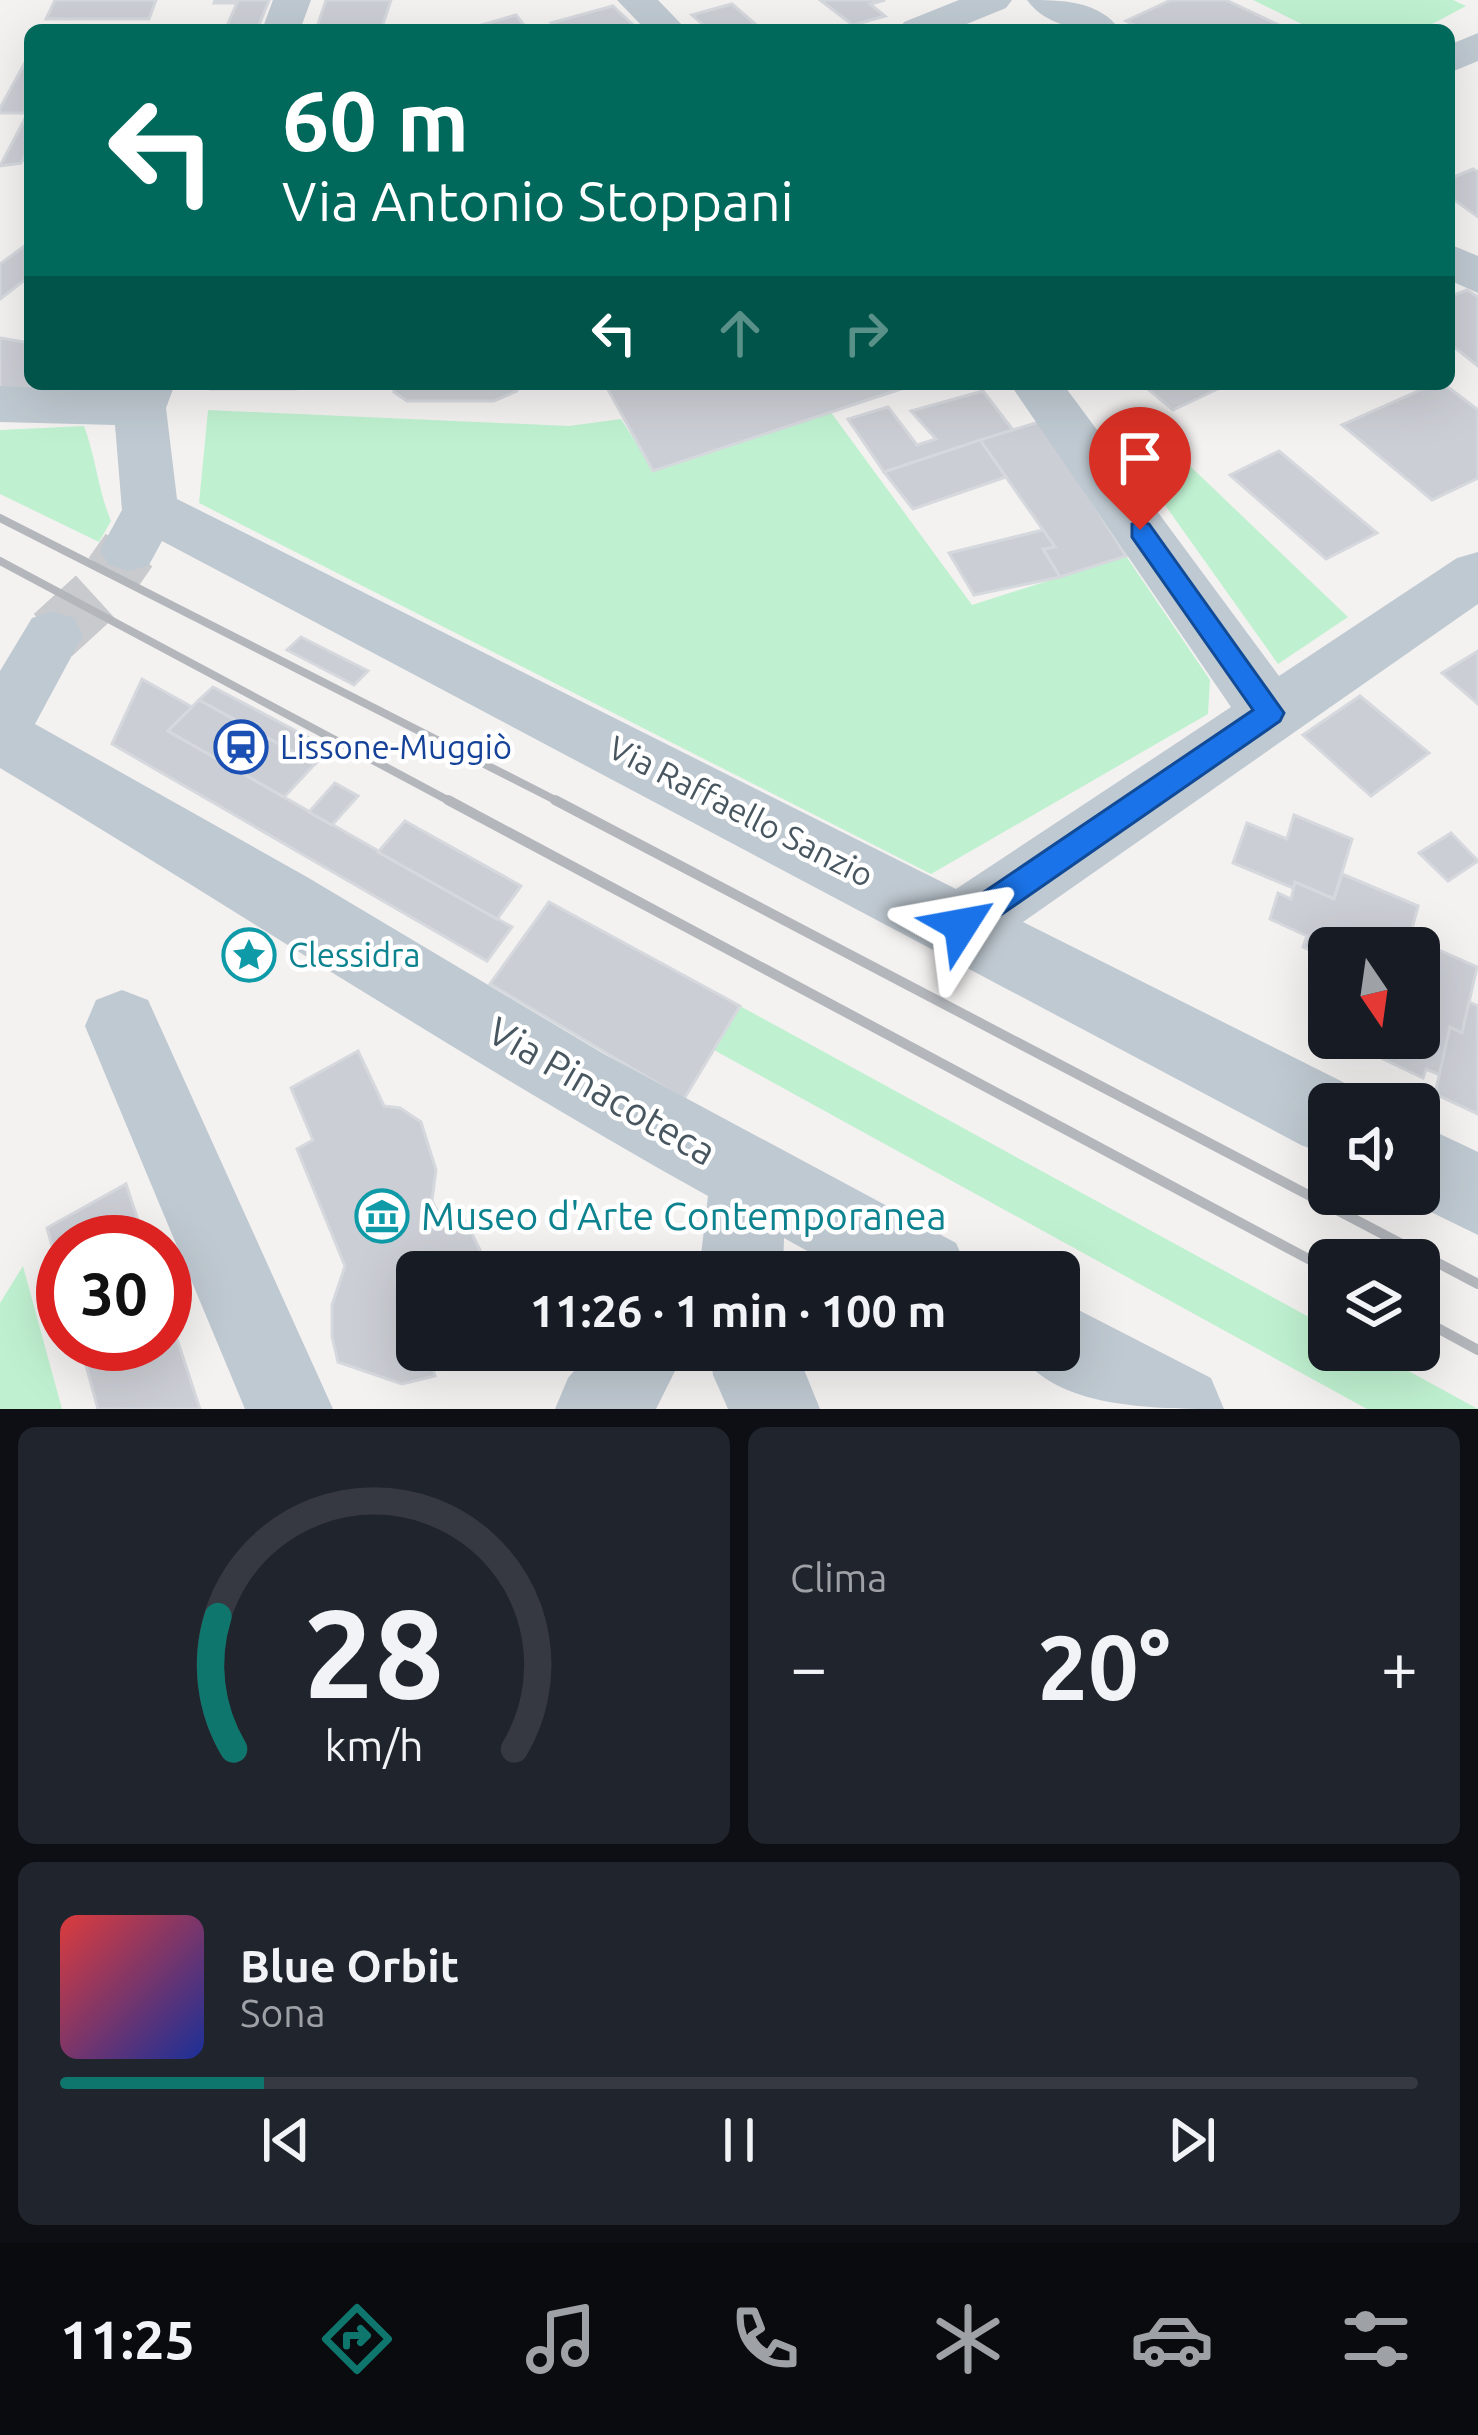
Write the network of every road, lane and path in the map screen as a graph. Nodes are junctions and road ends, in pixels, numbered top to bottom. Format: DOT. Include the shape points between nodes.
graph roads {
  1 [pos="636,0"];
  2 [pos="993,0"];
  3 [pos="1046,0"];
  4 [pos="662,24"];
  5 [pos="933,24"];
  6 [pos="1090,24"];
  7 [pos="1040,390"];
  8 [pos="144,396"];
  9 [pos="0,404"];
  10 [pos="1478,574"];
  11 [pos="53,635"];
  12 [pos="1270,713"];
  13 [pos="6,721"];
  14 [pos="961,925"];
  15 [pos="122,1026"];
  16 [pos="1308,1107"];
  17 [pos="1440,1175"];
  18 [pos="754,1178"];
  19 [pos="1478,1195"];
  20 [pos="743,1251"];
  21 [pos="888,1251"];
  22 [pos="1080,1354"];
  23 [pos="756,1371"];
  24 [pos="289,1409"];
  25 [pos="776,1409"];
  26 [pos="1180,1409"];
  1 -- 4 [label="street"];
  2 -- 5 [label="street"];
  3 -- 6 [label="street"];
  7 -- 12 [label="street"];
  8 -- 9 [label="street"];
  8 -- 14 [label="street, Via Raffaello Sanzio" via="139,530"];
  10 -- 12 [label="street"];
  11 -- 13 [label="street"];
  12 -- 14 [label="street"];
  13 -- 18 [label="street, Via Pinacoteca" via="577,1081"];
  14 -- 16 [label="street, Via Raffaello Sanzio"];
  15 -- 24 [label="street"];
  17 -- 19 [label="street"];
  18 -- 20 [label="street"];
  18 -- 21 [label="street, Via Pinacoteca"];
  22 -- 26 [label="street"];
  23 -- 25 [label="street"];
}
